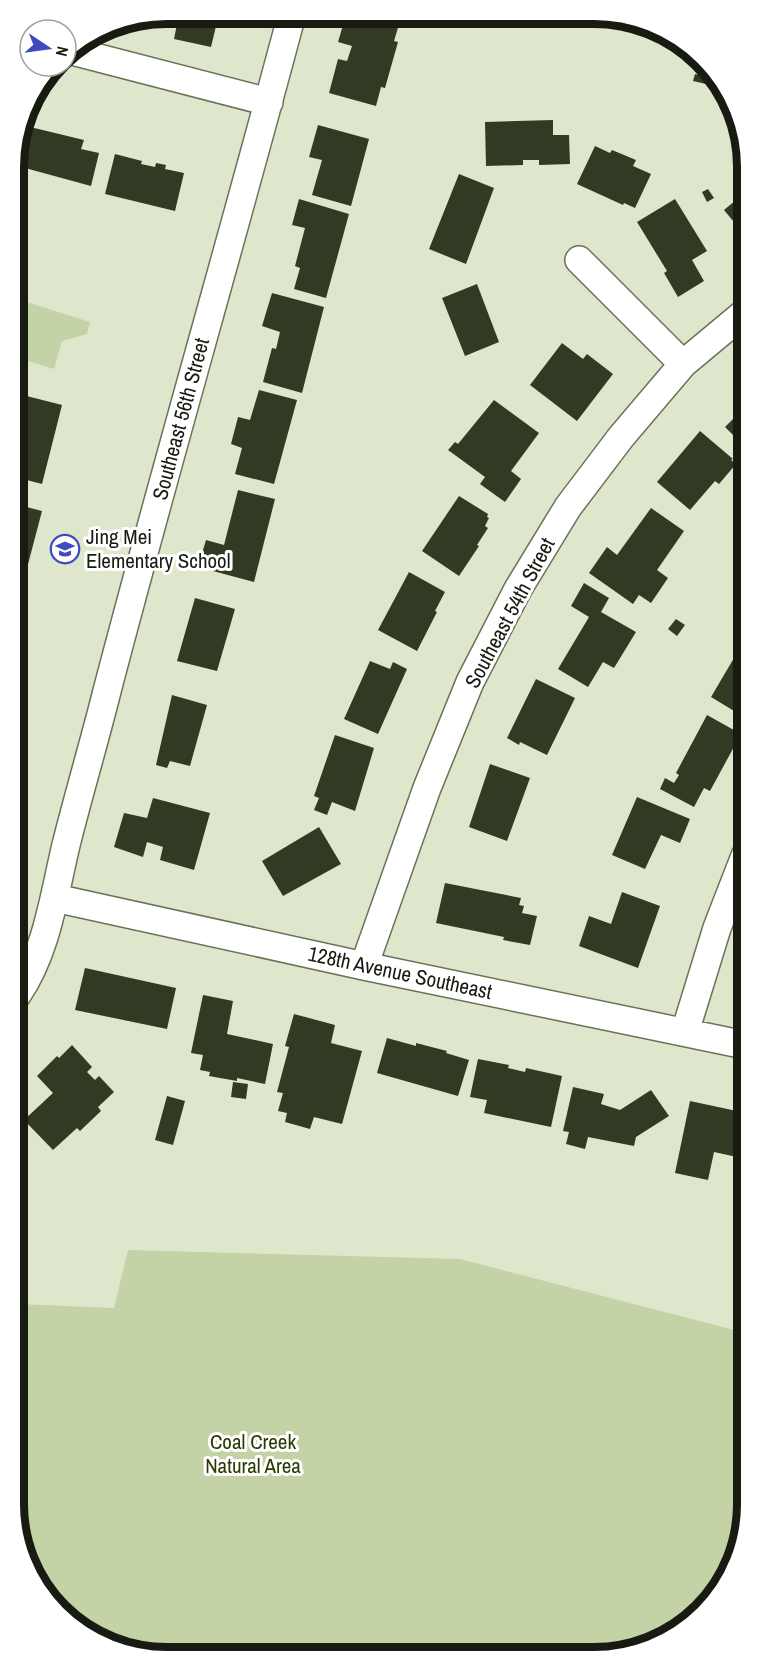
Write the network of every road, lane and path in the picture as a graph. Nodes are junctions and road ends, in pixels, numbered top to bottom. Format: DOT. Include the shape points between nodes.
graph roads {
  1 [pos="289,24"];
  2 [pos="80,53"];
  3 [pos="269,102"];
  4 [pos="579,260"];
  5 [pos="737,319"];
  6 [pos="683,364"];
  7 [pos="737,877"];
  8 [pos="55,898"];
  9 [pos="364,966"];
  10 [pos="24,984"];
  11 [pos="685,1032"];
  12 [pos="737,1043"];
  1 -- 3 [label="street, Southeast 56th Street"];
  2 -- 3 [label="street"];
  3 -- 8 [label="street, Southeast 56th Street" via="113,669"];
  4 -- 6 [label="street"];
  5 -- 6 [label="street, Southeast 54th Street"];
  6 -- 9 [label="street, Southeast 54th Street" via="568,507 518,589 470,682 427,788"];
  7 -- 11 [label="street"];
  8 -- 9 [label="street, 128th Avenue Southeast"];
  8 -- 10 [label="street, Southeast 56th Street"];
  9 -- 11 [label="street, 128th Avenue Southeast"];
  11 -- 12 [label="street, 128th Avenue Southeast"];
}
